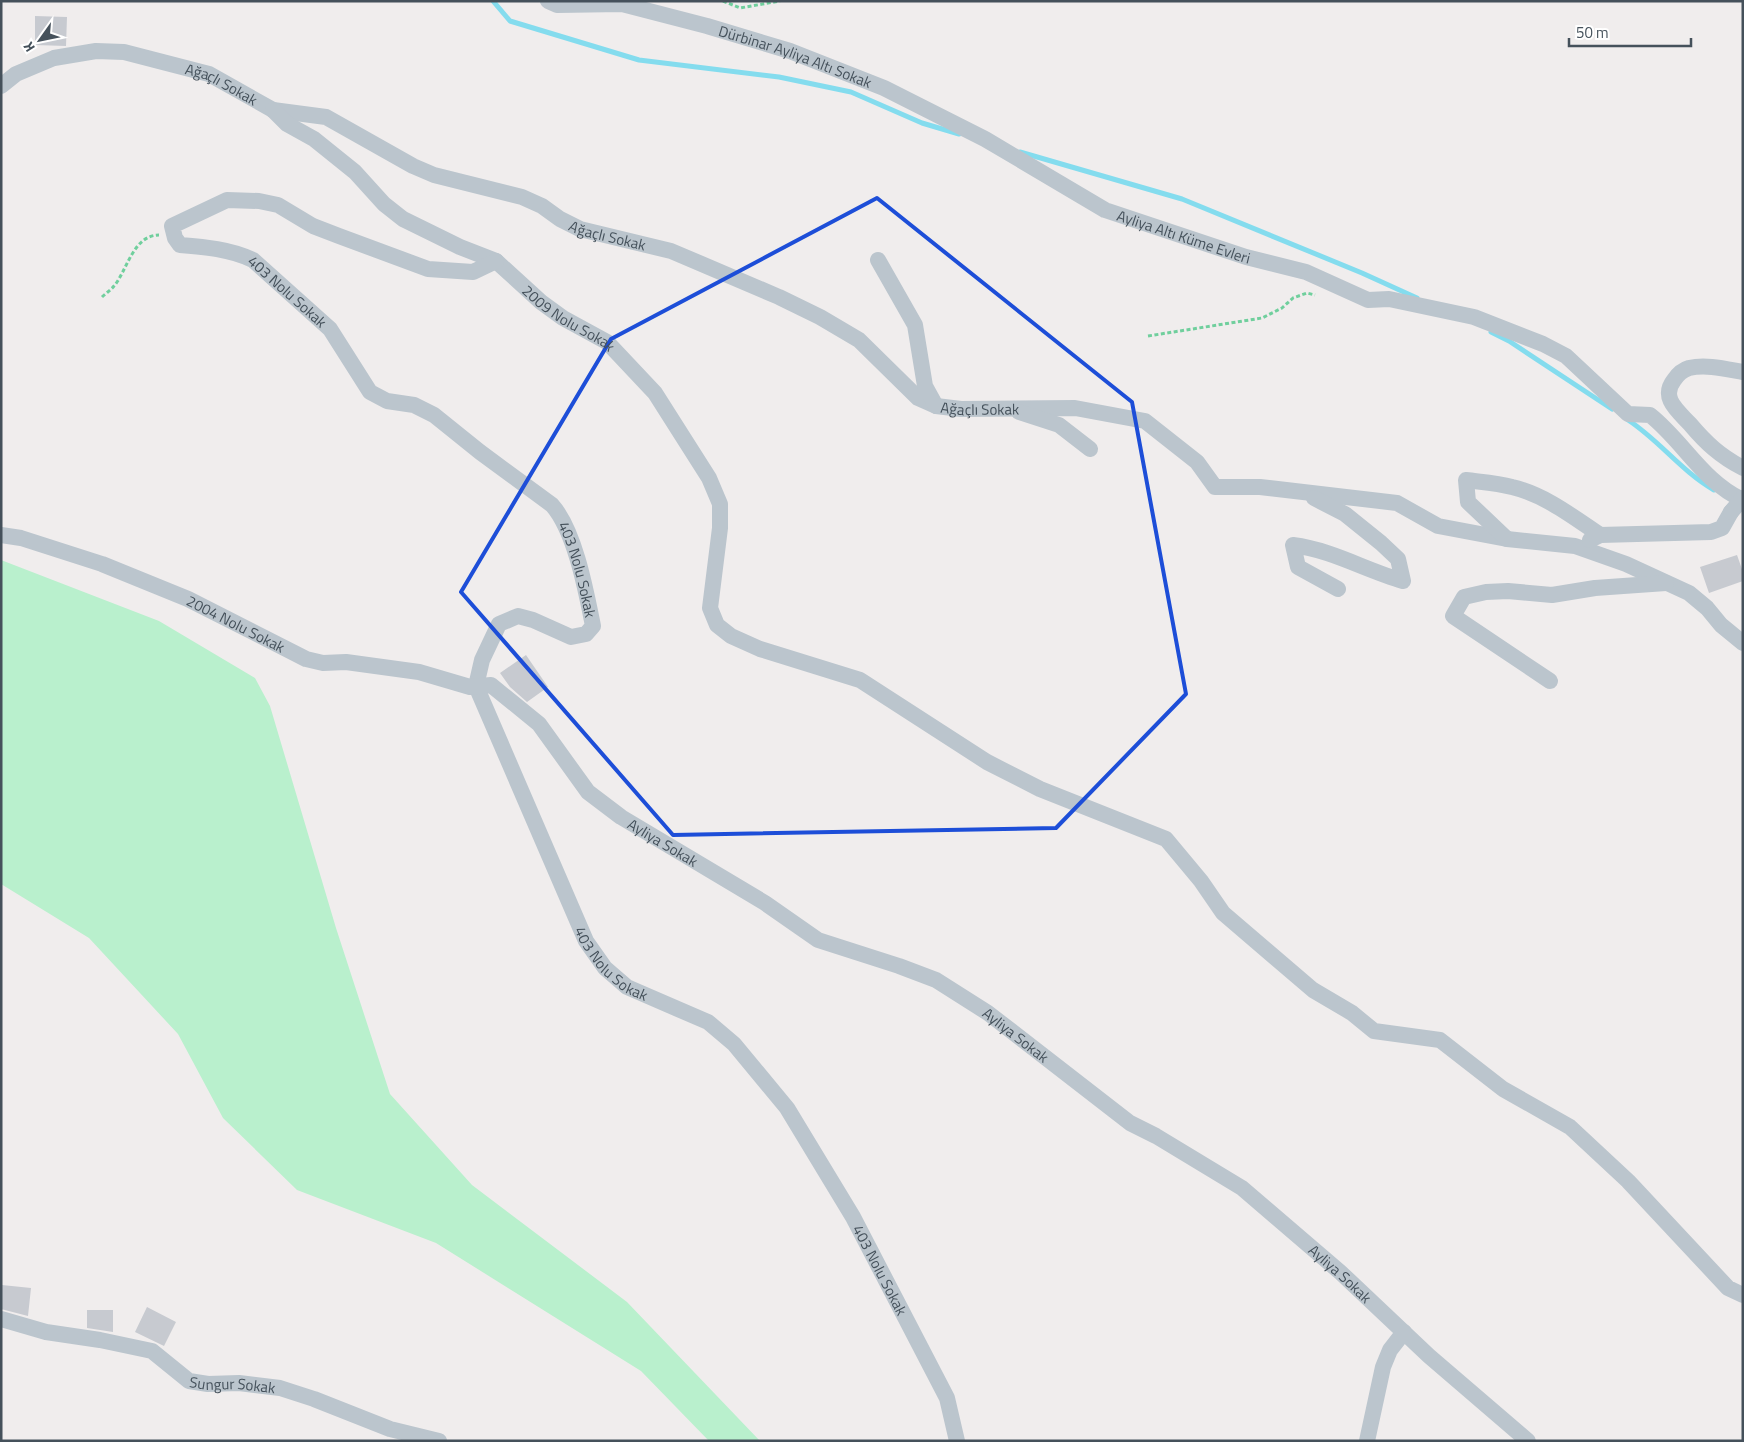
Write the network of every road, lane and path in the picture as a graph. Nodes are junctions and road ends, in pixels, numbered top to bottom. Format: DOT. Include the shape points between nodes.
graph roads {
  1 [pos="548,1"];
  2 [pos="723,1"];
  3 [pos="780,1"];
  4 [pos="1,86"];
  5 [pos="273,110"];
  6 [pos="1027,165"];
  7 [pos="175,238"];
  8 [pos="878,260"];
  9 [pos="496,261"];
  10 [pos="1316,295"];
  11 [pos="102,297"];
  12 [pos="1148,336"];
  13 [pos="1743,372"];
  14 [pos="936,406"];
  15 [pos="1006,408"];
  16 [pos="1090,449"];
  17 [pos="1743,468"];
  18 [pos="1306,494"];
  19 [pos="1743,499"];
  20 [pos="1,535"];
  21 [pos="1600,535"];
  22 [pos="1507,539"];
  23 [pos="1574,546"];
  24 [pos="1668,583"];
  25 [pos="1338,589"];
  26 [pos="1743,643"];
  27 [pos="1550,681"];
  28 [pos="476,686"];
  29 [pos="1743,1295"];
  30 [pos="1,1319"];
  31 [pos="1404,1332"];
  32 [pos="439,1441"];
  33 [pos="957,1441"];
  34 [pos="1367,1441"];
  35 [pos="1528,1441"];
  1 -- 6 [label="street, Dürbinar Ayliya Altı Sokak" via="558,5 622,4 790,51 884,88 985,139"];
  2 -- 3 [label="path" via="740,8"];
  4 -- 5 [label="street, Ağaçlı Sokak" via="16,74 54,58 96,51 124,52 209,74"];
  5 -- 9 [label="street, 2009 Nolu Sokak" via="287,124 314,139 355,172 384,204 403,219"];
  5 -- 14 [label="street, Ağaçlı Sokak" via="326,117 427,172 456,182 522,196 580,229 671,251 779,297 820,316 859,340 918,398"];
  6 -- 19 [label="street, Ayliya Altı Küme Evleri" via="1105,210 1306,272 1368,300 1389,299 1474,317 1566,356 1628,414 1650,415 1655,419 1695,465 1730,494"];
  7 -- 9 [label="street" via="172,226 227,200 259,201 278,205 313,226 428,269 473,272"];
  7 -- 11 [label="path" via="157,234 141,242 125,263 116,285"];
  7 -- 28 [label="street, 403 Nolu Sokak" via="180,246 202,246 237,253 253,260 330,329 370,392 387,401 414,405 434,415 561,515 570,533 593,626 586,634 571,637 518,616 499,624 482,660"];
  8 -- 14 [label="street" via="915,324 925,386"];
  9 -- 29 [label="street, 2009 Nolu Sokak" via="541,302 607,342 655,393 709,478 720,504 710,608 717,625 731,636 760,649 860,680 987,762 1040,789 1166,838 1223,914 1313,990 1352,1013 1374,1031 1440,1040 1503,1089 1570,1128 1628,1181 1728,1288"];
  10 -- 12 [label="path" via="1307,293 1293,298 1262,318"];
  13 -- 17 [label="street" via="1688,368 1679,373 1670,385 1669,397 1672,408 1704,441 1722,457"];
  14 -- 15 [label="street, Ağaçlı Sokak"];
  15 -- 16 [label="street" via="1059,425"];
  15 -- 18 [label="street, Ağaçlı Sokak" via="1076,408 1145,421 1197,462 1216,487 1260,487"];
  18 -- 22 [label="street" via="1397,503 1438,526"];
  18 -- 25 [label="street" via="1345,514 1398,559 1403,581 1380,575 1338,555 1292,545 1298,567"];
  19 -- 21 [label="street, bridge" via="1722,528 1711,532"];
  20 -- 28 [label="street, 2004 Nolu Sokak" via="21,538 119,571 188,599 306,659 420,672"];
  21 -- 22 [label="street" via="1533,494 1466,480 1468,502"];
  21 -- 23 [label="street"];
  22 -- 23 [label="street"];
  23 -- 24 [label="street"];
  24 -- 26 [label="street" via="1689,593"];
  24 -- 27 [label="street" via="1595,588 1552,595 1508,591 1464,597 1453,616"];
  28 -- 31 [label="street, Ayliya Sokak" via="491,685 539,724 588,792 622,817 764,903 818,940 936,980 988,1013 1130,1123 1242,1188"];
  28 -- 33 [label="street, 403 Nolu Sokak" via="586,941 605,968 627,987 708,1022 734,1044 787,1108 853,1217 947,1398"];
  30 -- 32 [label="street, Sungur Sokak" via="46,1332 152,1351 189,1381 280,1388 390,1429"];
  31 -- 34 [label="street" via="1390,1350 1383,1367"];
  31 -- 35 [label="street, Ayliya Sokak"];
}
